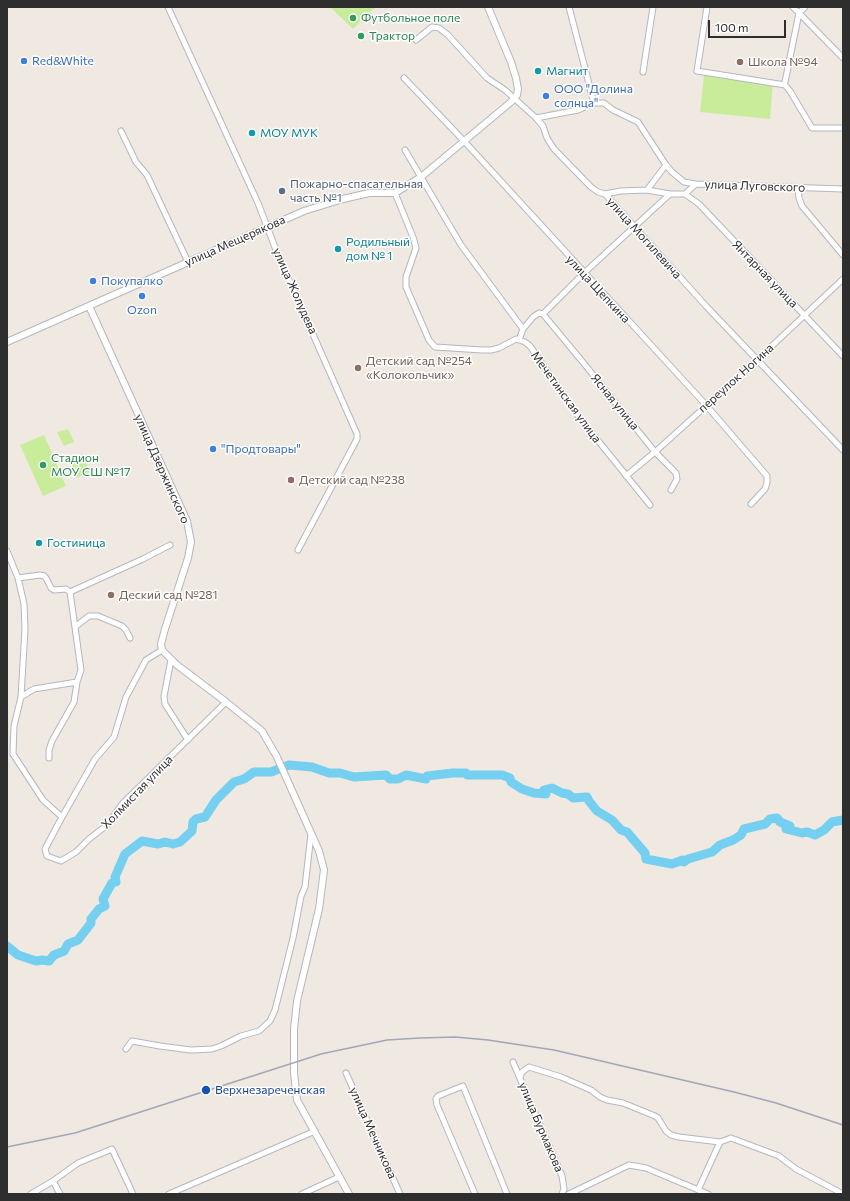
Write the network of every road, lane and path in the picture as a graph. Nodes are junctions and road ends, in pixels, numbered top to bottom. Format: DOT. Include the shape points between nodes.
graph roads {
  1 [pos="168,7"];
  2 [pos="488,7"];
  3 [pos="569,7"];
  4 [pos="653,7"];
  5 [pos="707,7"];
  6 [pos="793,7"];
  7 [pos="805,7"];
  8 [pos="799,13"];
  9 [pos="416,40"];
  10 [pos="843,58"];
  11 [pos="643,72"];
  12 [pos="404,78"];
  13 [pos="785,82"];
  14 [pos="514,98"];
  15 [pos="594,102"];
  16 [pos="536,118"];
  17 [pos="843,128"];
  18 [pos="121,131"];
  19 [pos="464,141"];
  20 [pos="405,150"];
  21 [pos="666,165"];
  22 [pos="421,177"];
  23 [pos="696,184"];
  24 [pos="798,188"];
  25 [pos="843,189"];
  26 [pos="647,190"];
  27 [pos="395,193"];
  28 [pos="605,194"];
  29 [pos="670,194"];
  30 [pos="685,194"];
  31 [pos="267,226"];
  32 [pos="634,227"];
  33 [pos="843,255"];
  34 [pos="188,262"];
  35 [pos="584,273"];
  36 [pos="843,279"];
  37 [pos="89,306"];
  38 [pos="543,314"];
  39 [pos="805,315"];
  40 [pos="523,329"];
  41 [pos="519,340"];
  42 [pos="7,342"];
  43 [pos="843,356"];
  44 [pos="757,360"];
  45 [pos="706,405"];
  46 [pos="843,450"];
  47 [pos="655,452"];
  48 [pos="626,476"];
  49 [pos="671,490"];
  50 [pos="751,504"];
  51 [pos="650,505"];
  52 [pos="170,545"];
  53 [pos="298,550"];
  54 [pos="7,551"];
  55 [pos="18,578"];
  56 [pos="70,592"];
  57 [pos="76,627"];
  58 [pos="130,638"];
  59 [pos="162,650"];
  60 [pos="171,660"];
  61 [pos="78,682"];
  62 [pos="21,697"];
  63 [pos="226,702"];
  64 [pos="188,740"];
  65 [pos="49,758"];
  66 [pos="62,817"];
  67 [pos="311,831"];
  68 [pos="126,1049"];
  69 [pos="513,1062"];
  70 [pos="346,1073"];
  71 [pos="520,1077"];
  72 [pos="315,1131"];
  73 [pos="720,1142"];
  74 [pos="339,1177"];
  75 [pos="53,1181"];
  76 [pos="700,1192"];
  77 [pos="31,1194"];
  78 [pos="60,1194"];
  79 [pos="133,1194"];
  80 [pos="169,1194"];
  81 [pos="302,1194"];
  82 [pos="349,1194"];
  83 [pos="400,1194"];
  84 [pos="475,1194"];
  85 [pos="508,1194"];
  86 [pos="562,1194"];
  87 [pos="571,1194"];
  88 [pos="708,1194"];
  89 [pos="843,1194"];
  1 -- 31 [label="street, улица Жолудева"];
  2 -- 14 [label="street" via="516,78 518,89"];
  3 -- 15 [label="street"];
  4 -- 11 [label="street"];
  5 -- 17 [label="street" via="697,71 785,85 812,128"];
  6 -- 8 [label="street"];
  7 -- 8 [label="street"];
  8 -- 10 [label="street"];
  8 -- 13 [label="street"];
  9 -- 14 [label="street, улица Могилевича" via="432,27 439,28 487,78"];
  12 -- 19 [label="street, улица Щепкина"];
  14 -- 16 [label="street, улица Могилевича"];
  14 -- 19 [label="street"];
  15 -- 16 [label="street" via="578,110"];
  15 -- 21 [label="street" via="604,102 613,110 638,122"];
  16 -- 28 [label="street, улица Могилевича" via="543,126 554,149 591,187"];
  18 -- 34 [label="street" via="136,162 147,176"];
  19 -- 22 [label="street"];
  19 -- 35 [label="street, улица Щепкина"];
  20 -- 22 [label="street"];
  21 -- 23 [label="street" via="684,182"];
  21 -- 26 [label="street"];
  22 -- 27 [label="street"];
  22 -- 40 [label="street" via="461,245"];
  23 -- 24 [label="street, улица Луговского"];
  23 -- 30 [label="street, улица Луговского"];
  24 -- 25 [label="street, улица Луговского"];
  24 -- 33 [label="street" via="802,206"];
  26 -- 28 [label="street"];
  26 -- 29 [label="street"];
  27 -- 31 [label="street, улица Мещерякова" via="369,193 343,199"];
  27 -- 41 [label="street" via="416,248 406,277 406,287 429,340 435,347 482,350 499,348"];
  28 -- 32 [label="street, улица Могилевича"];
  29 -- 30 [label="street"];
  29 -- 32 [label="street"];
  30 -- 39 [label="street, Янтарная улица" via="699,204"];
  31 -- 34 [label="street, улица Мещерякова"];
  31 -- 53 [label="street, улица Жолудева" via="358,437"];
  32 -- 35 [label="street"];
  32 -- 44 [label="street, улица Могилевича"];
  34 -- 37 [label="street, улица Мещерякова"];
  35 -- 38 [label="street"];
  35 -- 45 [label="street, улица Щепкина"];
  36 -- 39 [label="street, переулок Ногина"];
  37 -- 42 [label="street, улица Мещерякова"];
  37 -- 59 [label="street, улица Дзержинского" via="186,522 192,542 165,629"];
  38 -- 40 [label="street" via="539,313 533,317"];
  38 -- 47 [label="street, Ясная улица"];
  39 -- 43 [label="street, Янтарная улица"];
  39 -- 44 [label="street, переулок Ногина"];
  40 -- 41 [label="street"];
  41 -- 48 [label="street, Мечетинская улица" via="530,346 579,417"];
  44 -- 45 [label="street, переулок Ногина"];
  44 -- 46 [label="street, улица Могилевича"];
  45 -- 47 [label="street, переулок Ногина"];
  45 -- 50 [label="street, улица Щепкина" via="767,476 766,489"];
  47 -- 48 [label="street, переулок Ногина"];
  47 -- 49 [label="street, Ясная улица" via="676,473 677,479"];
  48 -- 51 [label="street, Мечетинская улица"];
  52 -- 56 [label="street"];
  54 -- 55 [label="street"];
  55 -- 56 [label="street" via="44,576 54,590 66,589"];
  55 -- 62 [label="street" via="24,604 25,629"];
  56 -- 57 [label="street"];
  57 -- 58 [label="street" via="88,616 98,616 122,626"];
  57 -- 61 [label="street" via="81,670"];
  59 -- 60 [label="street"];
  59 -- 66 [label="street" via="146,660 126,697 114,737 95,759"];
  60 -- 63 [label="street"];
  60 -- 64 [label="street" via="164,696 165,704"];
  61 -- 62 [label="street" via="34,689"];
  61 -- 65 [label="street" via="74,702 52,741"];
  62 -- 66 [label="street" via="14,726 13,754 43,800"];
  63 -- 64 [label="street, Холмистая улица"];
  63 -- 67 [label="street" via="262,731 277,757"];
  64 -- 66 [label="street, Холмистая улица" via="123,803 107,825 76,852 61,861 47,856 45,849"];
  67 -- 68 [label="street" via="305,887 275,1010 270,1020 259,1031 212,1049 191,1050 132,1041"];
  67 -- 72 [label="street" via="320,851 324,870 319,909 297,1001 294,1073 297,1100"];
  69 -- 71 [label="street, улица Бурмакова"];
  70 -- 83 [label="street, улица Мечникова"];
  71 -- 73 [label="street" via="529,1067 561,1077 607,1100 624,1103 655,1116 671,1135"];
  71 -- 86 [label="street, улица Бурмакова" via="562,1176"];
  72 -- 74 [label="street"];
  72 -- 80 [label="street"];
  73 -- 76 [label="street"];
  73 -- 89 [label="street" via="730,1138 779,1156 796,1169"];
  74 -- 81 [label="street"];
  74 -- 82 [label="street"];
  75 -- 77 [label="street"];
  75 -- 78 [label="street"];
  75 -- 79 [label="street" via="78,1163 112,1149"];
  76 -- 87 [label="street" via="646,1168 629,1165"];
  76 -- 88 [label="street"];
  84 -- 85 [label="street" via="436,1099 463,1086"];
}
